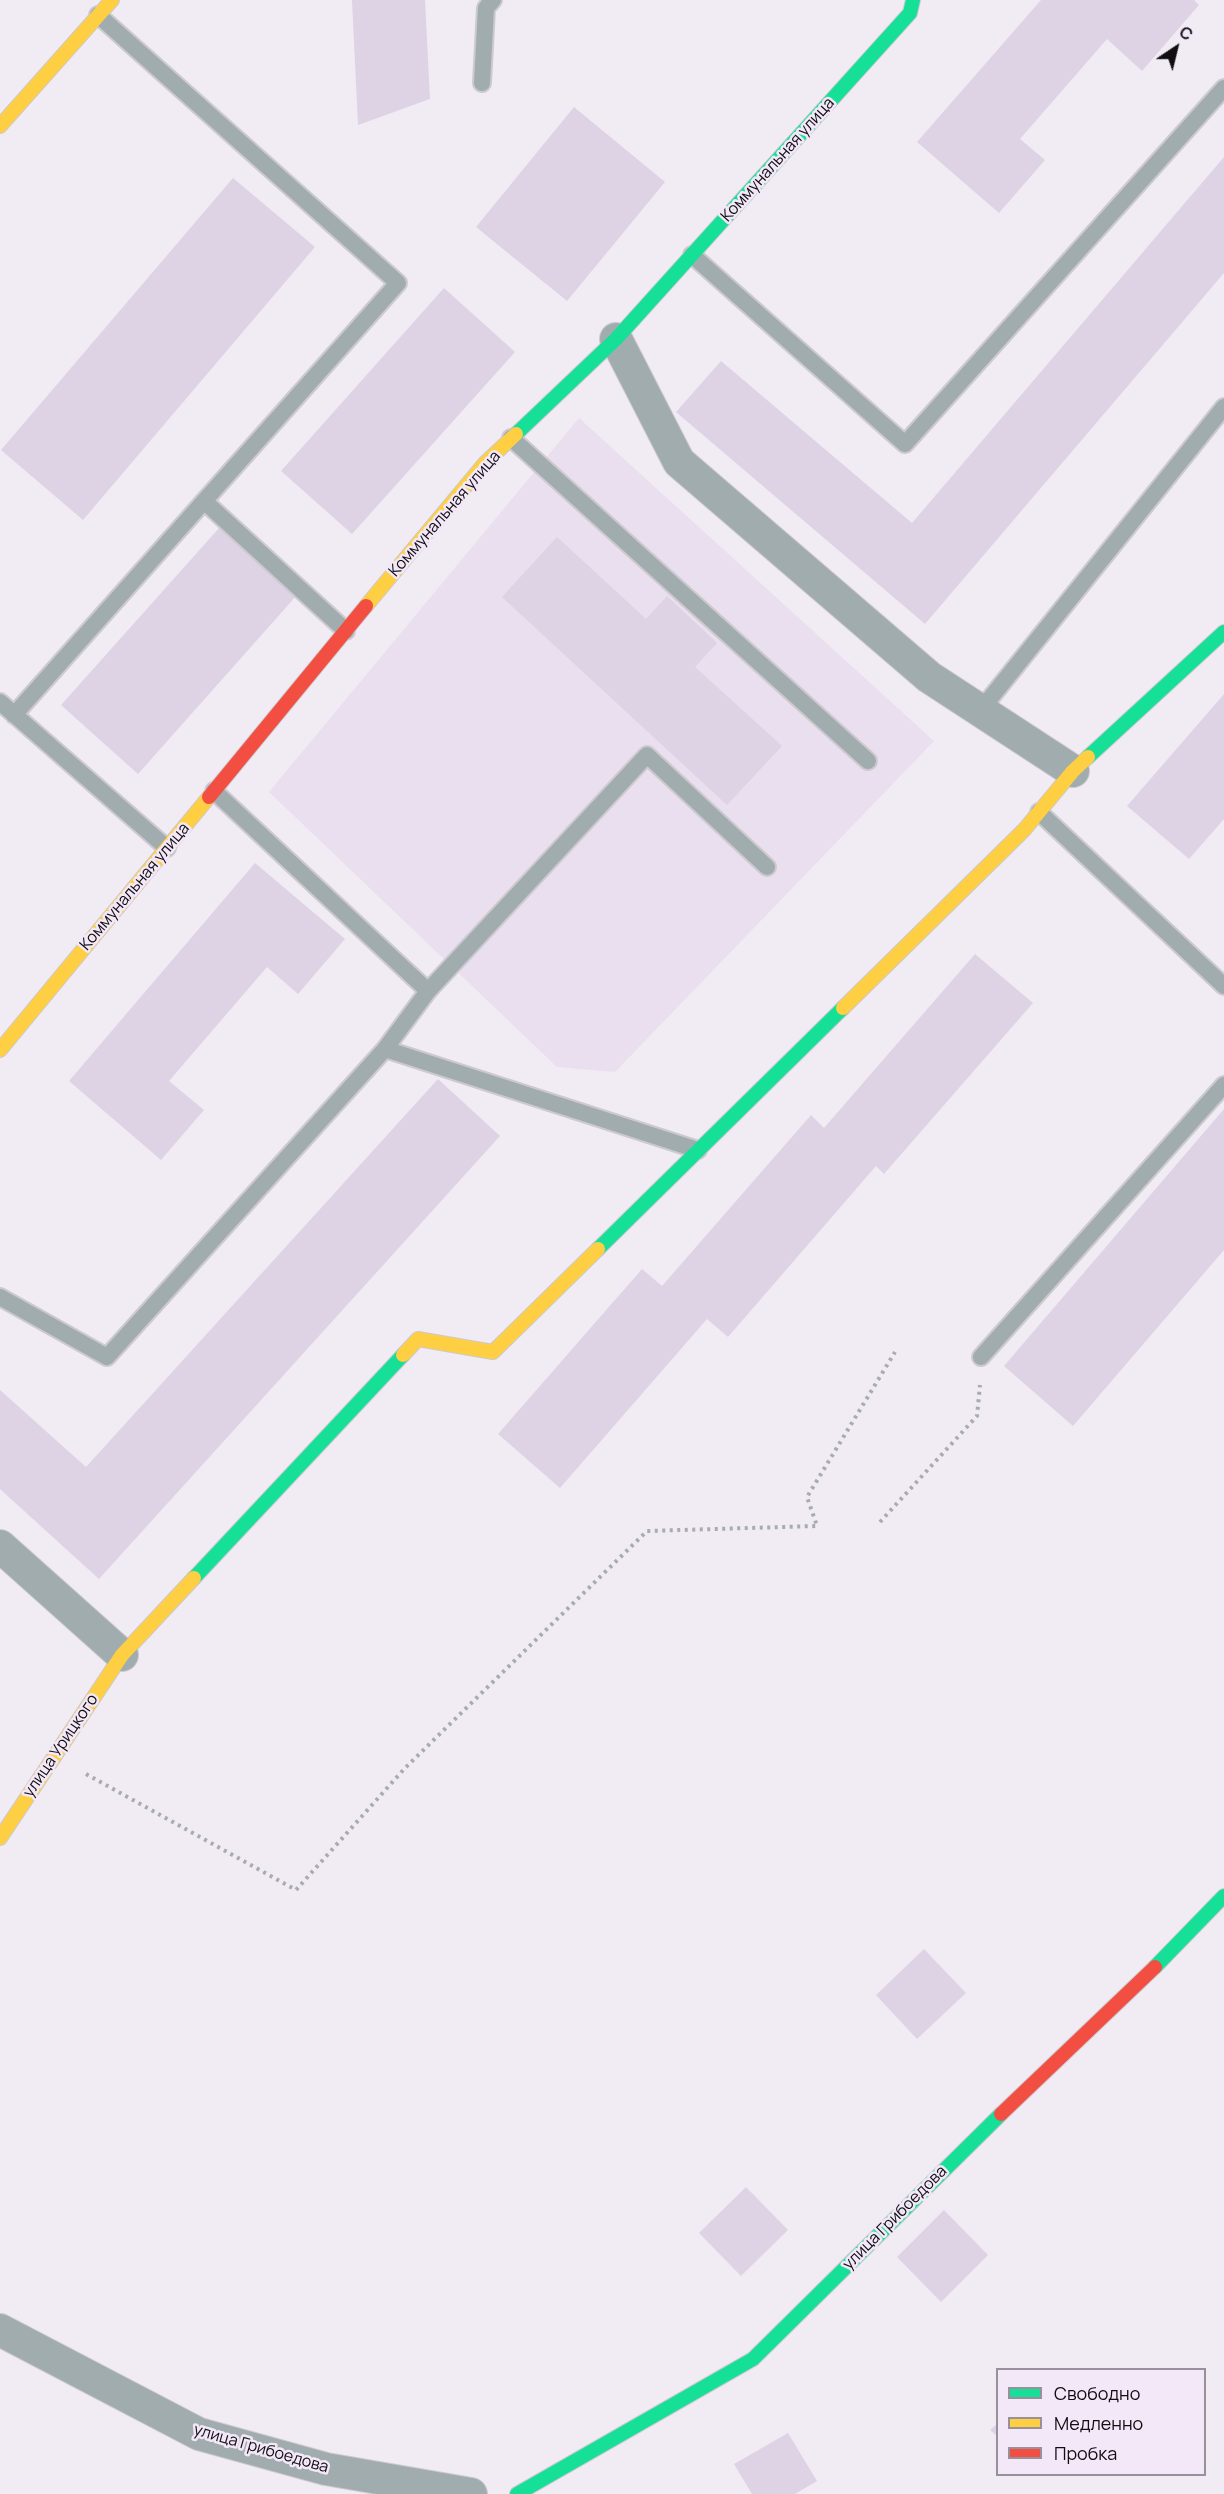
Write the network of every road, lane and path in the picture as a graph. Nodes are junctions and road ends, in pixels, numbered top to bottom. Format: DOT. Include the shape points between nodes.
graph roads {
  1 [pos="112,0"];
  2 [pos="493,0"];
  3 [pos="913,0"];
  4 [pos="98,15"];
  5 [pos="482,82"];
  6 [pos="1224,88"];
  7 [pos="0,126"];
  8 [pos="692,255"];
  9 [pos="616,339"];
  10 [pos="1224,407"];
  11 [pos="511,438"];
  12 [pos="204,501"];
  13 [pos="346,631"];
  14 [pos="1224,632"];
  15 [pos="0,702"];
  16 [pos="980,711"];
  17 [pos="14,715"];
  18 [pos="868,761"];
  19 [pos="1073,771"];
  20 [pos="214,791"];
  21 [pos="1040,812"];
  22 [pos="167,849"];
  23 [pos="768,867"];
  24 [pos="1224,986"];
  25 [pos="429,991"];
  26 [pos="385,1049"];
  27 [pos="0,1050"];
  28 [pos="1224,1084"];
  29 [pos="698,1150"];
  30 [pos="0,1296"];
  31 [pos="895,1352"];
  32 [pos="981,1357"];
  33 [pos="880,1522"];
  34 [pos="0,1546"];
  35 [pos="122,1655"];
  36 [pos="54,1756"];
  37 [pos="0,1838"];
  38 [pos="1224,1896"];
  39 [pos="0,2330"];
  40 [pos="522,2492"];
  41 [pos="471,2494"];
  1 -- 4 [label="street"];
  2 -- 5 [label="lane" via="486,8"];
  3 -- 8 [label="street, Коммунальная улица" via="910,13"];
  4 -- 7 [label="street"];
  4 -- 12 [label="lane" via="398,283"];
  6 -- 8 [label="lane" via="905,444"];
  8 -- 9 [label="street, Коммунальная улица"];
  9 -- 11 [label="street, Коммунальная улица"];
  9 -- 16 [label="street" via="679,462 929,677"];
  10 -- 16 [label="lane"];
  11 -- 13 [label="street, Коммунальная улица" via="485,463"];
  11 -- 18 [label="lane"];
  12 -- 13 [label="lane"];
  12 -- 17 [label="lane"];
  13 -- 20 [label="street, Коммунальная улица"];
  14 -- 19 [label="street"];
  15 -- 17 [label="lane"];
  16 -- 19 [label="street"];
  17 -- 22 [label="lane"];
  19 -- 21 [label="street"];
  20 -- 22 [label="street, Коммунальная улица"];
  20 -- 25 [label="lane"];
  21 -- 24 [label="lane"];
  21 -- 29 [label="street"];
  22 -- 27 [label="street, Коммунальная улица"];
  23 -- 25 [label="lane" via="647,755"];
  25 -- 26 [label="lane"];
  26 -- 29 [label="lane"];
  26 -- 30 [label="lane" via="107,1357"];
  28 -- 32 [label="lane"];
  29 -- 35 [label="street, улица Урицкого" via="493,1352 418,1339"];
  31 -- 36 [label="path" via="807,1497 817,1526 647,1531 405,1767 296,1890"];
  32 -- 33 [label="path" via="977,1416"];
  34 -- 35 [label="street"];
  35 -- 36 [label="street, улица Урицкого"];
  36 -- 37 [label="street, улица Урицкого"];
  38 -- 40 [label="street, улица Грибоедова" via="753,2359"];
  39 -- 41 [label="street, улица Грибоедова" via="199,2434 326,2469"];
}
